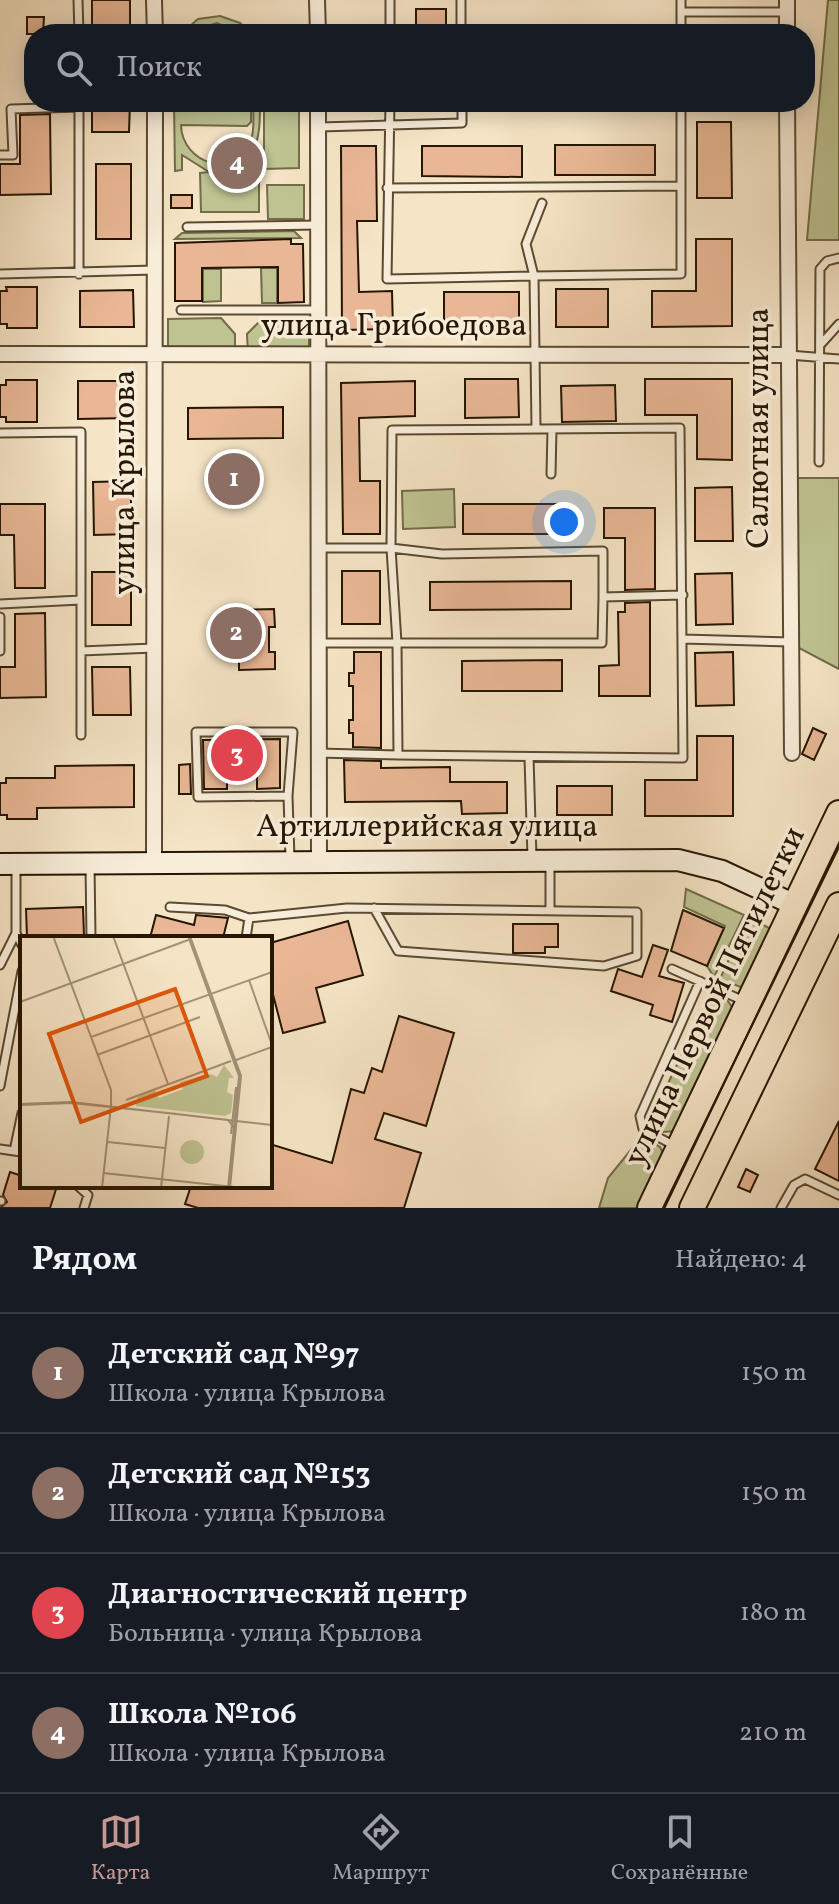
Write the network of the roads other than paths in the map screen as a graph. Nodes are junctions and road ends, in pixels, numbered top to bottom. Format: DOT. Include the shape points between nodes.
graph roads {
  1 [pos="78,0"];
  2 [pos="154,0"];
  3 [pos="317,0"];
  4 [pos="390,0"];
  5 [pos="461,0"];
  6 [pos="681,0"];
  7 [pos="787,6"];
  8 [pos="681,12"];
  9 [pos="79,24"];
  10 [pos="155,24"];
  11 [pos="318,24"];
  12 [pos="390,24"];
  13 [pos="461,24"];
  14 [pos="681,24"];
  15 [pos="0,108"];
  16 [pos="24,108"];
  17 [pos="11,109"];
  18 [pos="80,112"];
  19 [pos="155,112"];
  20 [pos="318,112"];
  21 [pos="390,112"];
  22 [pos="462,112"];
  23 [pos="681,112"];
  24 [pos="787,112"];
  25 [pos="390,126"];
  26 [pos="319,127"];
  27 [pos="0,155"];
  28 [pos="681,186"];
  29 [pos="387,188"];
  30 [pos="542,203"];
  31 [pos="319,225"];
  32 [pos="187,227"];
  33 [pos="839,258"];
  34 [pos="155,270"];
  35 [pos="0,274"];
  36 [pos="79,274"];
  37 [pos="534,276"];
  38 [pos="181,310"];
  39 [pos="320,310"];
  40 [pos="839,324"];
  41 [pos="821,344"];
  42 [pos="0,354"];
  43 [pos="154,354"];
  44 [pos="535,355"];
  45 [pos="787,355"];
  46 [pos="821,356"];
  47 [pos="318,357"];
  48 [pos="839,359"];
  49 [pos="536,429"];
  50 [pos="552,429"];
  51 [pos="0,433"];
  52 [pos="819,462"];
  53 [pos="551,474"];
  54 [pos="318,548"];
  55 [pos="391,548"];
  56 [pos="683,595"];
  57 [pos="603,597"];
  58 [pos="81,600"];
  59 [pos="0,604"];
  60 [pos="0,617"];
  61 [pos="683,639"];
  62 [pos="790,642"];
  63 [pos="318,643"];
  64 [pos="397,643"];
  65 [pos="154,648"];
  66 [pos="0,651"];
  67 [pos="81,651"];
  68 [pos="81,735"];
  69 [pos="318,753"];
  70 [pos="792,753"];
  71 [pos="398,755"];
  72 [pos="529,757"];
  73 [pos="288,796"];
  74 [pos="839,813"];
  75 [pos="541,859"];
  76 [pos="319,860"];
  77 [pos="290,861"];
  78 [pos="154,862"];
  79 [pos="90,863"];
  80 [pos="8,864"];
  81 [pos="795,905"];
  82 [pos="170,907"];
  83 [pos="374,908"];
  84 [pos="550,910"];
  85 [pos="249,918"];
  86 [pos="836,919"];
  87 [pos="16,933"];
  88 [pos="91,936"];
  89 [pos="246,936"];
  90 [pos="20,941"];
  91 [pos="0,965"];
  92 [pos="672,969"];
  93 [pos="20,981"];
  94 [pos="700,981"];
  95 [pos="749,1004"];
  96 [pos="0,1086"];
  97 [pos="679,1148"];
  98 [pos="0,1149"];
  99 [pos="18,1151"];
  100 [pos="80,1188"];
  101 [pos="90,1188"];
  102 [pos="88,1195"];
  103 [pos="839,1195"];
  104 [pos="84,1208"];
  105 [pos="650,1208"];
  106 [pos="692,1208"];
  107 [pos="781,1208"];
  1 -- 9 [label="lane"];
  2 -- 10 [label="street"];
  3 -- 11 [label="street"];
  4 -- 12 [label="lane"];
  5 -- 13 [label="lane"];
  6 -- 8 [label="lane"];
  7 -- 8 [label="lane"];
  8 -- 14 [label="lane"];
  15 -- 17 [label="lane"];
  16 -- 17 [label="lane"];
  17 -- 27 [label="lane" via="13,155"];
  18 -- 36 [label="lane"];
  19 -- 34 [label="street, улица Крылова"];
  20 -- 26 [label="street"];
  21 -- 25 [label="lane"];
  22 -- 25 [label="lane" via="462,123"];
  23 -- 28 [label="lane"];
  24 -- 45 [label="street, Салютная улица"];
  25 -- 26 [label="lane"];
  25 -- 29 [label="lane"];
  26 -- 31 [label="street"];
  28 -- 29 [label="lane"];
  28 -- 37 [label="lane" via="681,274"];
  29 -- 37 [label="lane" via="387,279"];
  30 -- 37 [label="lane" via="526,244"];
  31 -- 32 [label="lane"];
  31 -- 39 [label="street"];
  33 -- 41 [label="lane" via="820,269"];
  34 -- 36 [label="lane"];
  34 -- 43 [label="street, улица Крылова"];
  35 -- 36 [label="lane"];
  37 -- 44 [label="lane"];
  38 -- 39 [label="lane"];
  39 -- 47 [label="street"];
  40 -- 41 [label="lane"];
  41 -- 46 [label="lane"];
  42 -- 43 [label="street, улица Грибоедова"];
  43 -- 47 [label="street, улица Грибоедова"];
  43 -- 65 [label="street, улица Крылова"];
  44 -- 45 [label="street, улица Грибоедова"];
  44 -- 47 [label="street, улица Грибоедова"];
  44 -- 49 [label="lane"];
  45 -- 46 [label="lane"];
  45 -- 62 [label="street, Салютная улица"];
  46 -- 48 [label="lane"];
  46 -- 52 [label="lane"];
  47 -- 54 [label="street"];
  49 -- 50 [label="lane"];
  49 -- 55 [label="lane" via="392,430"];
  50 -- 53 [label="lane"];
  50 -- 56 [label="lane" via="680,428"];
  51 -- 58 [label="lane" via="81,432"];
  54 -- 55 [label="lane"];
  54 -- 63 [label="street"];
  55 -- 57 [label="lane" via="442,554 603,551"];
  55 -- 64 [label="lane"];
  56 -- 57 [label="lane"];
  56 -- 61 [label="lane"];
  57 -- 64 [label="lane" via="602,643"];
  58 -- 59 [label="lane"];
  58 -- 67 [label="lane"];
  60 -- 66 [label="lane"];
  61 -- 62 [label="lane"];
  61 -- 72 [label="lane" via="683,758"];
  62 -- 70 [label="street, Салютная улица"];
  63 -- 64 [label="lane"];
  63 -- 69 [label="street"];
  64 -- 71 [label="lane"];
  65 -- 67 [label="lane"];
  65 -- 78 [label="street, улица Крылова"];
  67 -- 68 [label="lane"];
  69 -- 71 [label="lane"];
  69 -- 76 [label="street"];
  71 -- 72 [label="lane"];
  72 -- 75 [label="lane"];
  73 -- 73 [label="lane" via="293,732 196,732 198,797"];
  73 -- 77 [label="lane"];
  74 -- 81 [label="main road, улица Первой Пятилетки"];
  75 -- 76 [label="street, Артиллерийская улица"];
  75 -- 81 [label="street, Артиллерийская улица" via="693,862"];
  75 -- 84 [label="lane"];
  76 -- 77 [label="street, Артиллерийская улица"];
  77 -- 78 [label="street, Артиллерийская улица"];
  78 -- 79 [label="street, Артиллерийская улица"];
  79 -- 80 [label="street, Артиллерийская улица"];
  79 -- 88 [label="lane"];
  80 -- 87 [label="lane"];
  81 -- 86 [label="main road, Артиллерийская улица"];
  81 -- 95 [label="main road, улица Первой Пятилетки"];
  82 -- 85 [label="lane" via="225,910"];
  83 -- 84 [label="lane"];
  83 -- 84 [label="lane" via="398,951 604,966 637,956 637,912"];
  83 -- 85 [label="lane"];
  85 -- 89 [label="lane"];
  86 -- 106 [label="main road"];
  87 -- 90 [label="lane"];
  87 -- 91 [label="lane"];
  92 -- 94 [label="lane"];
  93 -- 96 [label="lane"];
  94 -- 95 [label="lane"];
  94 -- 97 [label="lane" via="640,1116 643,1129"];
  95 -- 97 [label="main road, улица Первой Пятилетки"];
  97 -- 105 [label="main road, улица Первой Пятилетки"];
  98 -- 99 [label="lane"];
  100 -- 102 [label="lane"];
  101 -- 102 [label="lane"];
  102 -- 104 [label="lane"];
  103 -- 107 [label="lane" via="805,1179 794,1185"];
}
